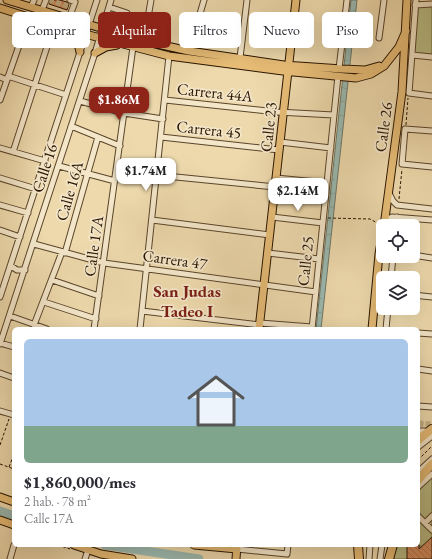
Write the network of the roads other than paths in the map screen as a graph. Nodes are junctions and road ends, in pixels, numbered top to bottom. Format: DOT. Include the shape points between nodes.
graph roads {
  1 [pos="7,0"];
  2 [pos="48,0"];
  3 [pos="70,0"];
  4 [pos="97,0"];
  5 [pos="111,0"];
  6 [pos="151,0"];
  7 [pos="204,0"];
  8 [pos="246,0"];
  9 [pos="296,0"];
  10 [pos="347,0"];
  11 [pos="384,0"];
  12 [pos="407,0"];
  13 [pos="416,2"];
  14 [pos="32,4"];
  15 [pos="432,4"];
  16 [pos="109,7"];
  17 [pos="0,9"];
  18 [pos="42,10"];
  19 [pos="12,12"];
  20 [pos="49,12"];
  21 [pos="70,12"];
  22 [pos="107,12"];
  23 [pos="124,12"];
  24 [pos="149,12"];
  25 [pos="90,21"];
  26 [pos="406,31"];
  27 [pos="379,38"];
  28 [pos="98,45"];
  29 [pos="171,47"];
  30 [pos="18,48"];
  31 [pos="47,48"];
  32 [pos="79,48"];
  33 [pos="81,48"];
  34 [pos="105,48"];
  35 [pos="133,48"];
  36 [pos="137,48"];
  37 [pos="189,51"];
  38 [pos="80,52"];
  39 [pos="95,53"];
  40 [pos="412,55"];
  41 [pos="169,56"];
  42 [pos="432,57"];
  43 [pos="240,58"];
  44 [pos="288,68"];
  45 [pos="340,73"];
  46 [pos="0,77"];
  47 [pos="8,78"];
  48 [pos="35,85"];
  49 [pos="66,96"];
  50 [pos="432,96"];
  51 [pos="0,100"];
  52 [pos="165,100"];
  53 [pos="80,101"];
  54 [pos="284,112"];
  55 [pos="124,114"];
  56 [pos="334,115"];
  57 [pos="162,119"];
  58 [pos="71,126"];
  59 [pos="432,131"];
  60 [pos="98,137"];
  61 [pos="161,137"];
  62 [pos="120,146"];
  63 [pos="280,146"];
  64 [pos="0,148"];
  65 [pos="331,148"];
  66 [pos="13,152"];
  67 [pos="45,161"];
  68 [pos="59,166"];
  69 [pos="432,167"];
  70 [pos="87,174"];
  71 [pos="156,174"];
  72 [pos="0,178"];
  73 [pos="276,178"];
  74 [pos="115,181"];
  75 [pos="327,183"];
  76 [pos="275,186"];
  77 [pos="36,189"];
  78 [pos="388,192"];
  79 [pos="0,205"];
  80 [pos="432,209"];
  81 [pos="28,213"];
  82 [pos="272,217"];
  83 [pos="397,217"];
  84 [pos="385,219"];
  85 [pos="388,219"];
  86 [pos="152,220"];
  87 [pos="324,220"];
  88 [pos="432,220"];
  89 [pos="0,230"];
  90 [pos="270,235"];
  91 [pos="20,237"];
  92 [pos="34,244"];
  93 [pos="64,252"];
  94 [pos="268,253"];
  95 [pos="420,256"];
  96 [pos="432,258"];
  97 [pos="319,259"];
  98 [pos="104,263"];
  99 [pos="378,263"];
  100 [pos="11,266"];
  101 [pos="146,268"];
  102 [pos="25,270"];
  103 [pos="9,272"];
  104 [pos="23,276"];
  105 [pos="52,280"];
  106 [pos="264,285"];
  107 [pos="316,292"];
  108 [pos="99,296"];
  109 [pos="420,296"];
  110 [pos="432,297"];
  111 [pos="0,298"];
  112 [pos="44,302"];
  113 [pos="142,311"];
  114 [pos="387,315"];
  115 [pos="10,316"];
  116 [pos="96,319"];
  117 [pos="34,325"];
  118 [pos="259,326"];
  119 [pos="40,327"];
  120 [pos="94,327"];
  121 [pos="140,327"];
  122 [pos="286,327"];
  123 [pos="312,327"];
  124 [pos="372,327"];
  125 [pos="386,327"];
  126 [pos="420,333"];
  127 [pos="432,334"];
  128 [pos="0,343"];
  129 [pos="12,346"];
  130 [pos="420,369"];
  131 [pos="432,371"];
  132 [pos="0,373"];
  133 [pos="12,377"];
  134 [pos="420,406"];
  135 [pos="432,407"];
  136 [pos="0,411"];
  137 [pos="12,415"];
  138 [pos="432,425"];
  139 [pos="429,430"];
  140 [pos="432,436"];
  141 [pos="420,437"];
  142 [pos="420,445"];
  143 [pos="432,459"];
  144 [pos="432,464"];
  145 [pos="420,470"];
  146 [pos="432,474"];
  147 [pos="420,477"];
  148 [pos="420,485"];
  149 [pos="0,497"];
  150 [pos="12,501"];
  151 [pos="432,516"];
  152 [pos="420,518"];
  153 [pos="0,520"];
  154 [pos="425,523"];
  155 [pos="12,524"];
  156 [pos="432,530"];
  157 [pos="13,547"];
  158 [pos="80,547"];
  159 [pos="206,547"];
  160 [pos="288,547"];
  161 [pos="358,547"];
  162 [pos="370,547"];
  163 [pos="382,547"];
  164 [pos="389,547"];
  165 [pos="392,547"];
  166 [pos="88,550"];
  167 [pos="236,552"];
  168 [pos="10,559"];
  169 [pos="85,559"];
  170 [pos="132,559"];
  171 [pos="359,559"];
  172 [pos="369,559"];
  173 [pos="380,559"];
  174 [pos="388,559"];
  1 -- 14 [label="main road"];
  2 -- 18 [label="street"];
  3 -- 21 [label="street" via="75,2"];
  4 -- 25 [label="street, Calle 16"];
  5 -- 16 [label="street, Calle 16"];
  6 -- 24 [label="street"];
  7 -- 37 [label="street"];
  8 -- 43 [label="street"];
  9 -- 44 [label="main road, Calle 23"];
  10 -- 45 [label="street, Calle 25"];
  11 -- 27 [label="street"];
  12 -- 26 [label="main road"];
  13 -- 15 [label="street"];
  13 -- 40 [label="street, Calle 26"];
  14 -- 18 [label="main road"];
  16 -- 22 [label="street, Calle 16"];
  16 -- 23 [label="street"];
  17 -- 19 [label="main road"];
  18 -- 20 [label="main road"];
  26 -- 45 [label="main road" via="399,47 384,66 371,74"];
  26 -- 78 [label="main road, Calle 26" via="402,92"];
  28 -- 39 [label="street, Calle 16"];
  29 -- 37 [label="main road"];
  30 -- 47 [label="street"];
  31 -- 48 [label="street"];
  32 -- 38 [label="main road"];
  33 -- 38 [label="street, Calle 16"];
  34 -- 39 [label="main road"];
  35 -- 55 [label="street, Calle 17A"];
  36 -- 41 [label="main road"];
  37 -- 43 [label="main road"];
  38 -- 49 [label="street, Calle 16"];
  39 -- 53 [label="street, Calle 16"];
  40 -- 42 [label="street"];
  40 -- 50 [label="street, Calle 26" via="409,94"];
  41 -- 44 [label="main road"];
  41 -- 52 [label="street"];
  43 -- 44 [label="main road"];
  44 -- 45 [label="main road"];
  44 -- 54 [label="main road, Calle 23"];
  45 -- 56 [label="street, Calle 25"];
  46 -- 47 [label="street"];
  47 -- 48 [label="street"];
  47 -- 51 [label="street"];
  48 -- 49 [label="street"];
  48 -- 66 [label="street"];
  49 -- 67 [label="street, Calle 16"];
  52 -- 54 [label="street, Carrera 44A"];
  52 -- 57 [label="street"];
  53 -- 55 [label="street, Carrera 45"];
  53 -- 58 [label="street, Calle 16"];
  54 -- 56 [label="street, Carrera 44A"];
  54 -- 63 [label="main road, Calle 23"];
  55 -- 57 [label="street, Carrera 45"];
  55 -- 62 [label="street, Calle 17A"];
  56 -- 65 [label="street, Calle 25"];
  57 -- 61 [label="street"];
  58 -- 60 [label="street"];
  58 -- 68 [label="street, Calle 16"];
  59 -- 69 [label="street, Calle 26" via="406,129 402,164"];
  60 -- 62 [label="street"];
  60 -- 70 [label="street, Calle 16A"];
  61 -- 63 [label="street, Carrera 45"];
  61 -- 71 [label="street"];
  62 -- 74 [label="street, Calle 17A"];
  63 -- 65 [label="street, Carrera 45"];
  63 -- 73 [label="main road, Calle 23"];
  64 -- 66 [label="street"];
  65 -- 75 [label="street, Calle 25"];
  66 -- 67 [label="street"];
  67 -- 77 [label="street, Calle 16"];
  68 -- 70 [label="street"];
  68 -- 92 [label="street, Calle 16"];
  70 -- 74 [label="street"];
  70 -- 93 [label="street, Calle 16A"];
  71 -- 76 [label="street"];
  71 -- 86 [label="street"];
  72 -- 77 [label="street"];
  73 -- 75 [label="street"];
  73 -- 76 [label="main road, Calle 23"];
  74 -- 98 [label="street, Calle 17A"];
  75 -- 87 [label="street, Calle 25"];
  76 -- 82 [label="main road, Calle 23"];
  77 -- 81 [label="street, Calle 16"];
  78 -- 80 [label="street" via="397,205"];
  78 -- 84 [label="main road, Calle 26"];
  79 -- 81 [label="street"];
  81 -- 91 [label="street, Calle 16"];
  82 -- 87 [label="street"];
  82 -- 90 [label="main road, Calle 23"];
  83 -- 85 [label="street"];
  83 -- 88 [label="street"];
  86 -- 90 [label="street"];
  86 -- 101 [label="street"];
  87 -- 97 [label="street, Calle 25"];
  89 -- 91 [label="street"];
  90 -- 94 [label="main road, Calle 23"];
  91 -- 100 [label="street, Calle 16"];
  92 -- 93 [label="street, Carrera 47"];
  92 -- 102 [label="street, Calle 16"];
  93 -- 98 [label="street, Carrera 47"];
  93 -- 105 [label="street, Calle 16A"];
  94 -- 97 [label="street"];
  94 -- 106 [label="main road, Calle 23"];
  95 -- 96 [label="street"];
  97 -- 107 [label="street, Calle 25"];
  98 -- 101 [label="street, Carrera 47"];
  98 -- 108 [label="street, Calle 17A"];
  99 -- 124 [label="main road"];
  100 -- 102 [label="street" via="17,270"];
  100 -- 103 [label="street, Calle 16"];
  101 -- 106 [label="street, Carrera 47"];
  101 -- 113 [label="street"];
  102 -- 104 [label="street, Calle 16"];
  103 -- 104 [label="street"];
  103 -- 111 [label="street, Calle 16"];
  104 -- 115 [label="street, Calle 16"];
  105 -- 108 [label="street"];
  105 -- 112 [label="street, Calle 16A"];
  106 -- 107 [label="street, Carrera 47"];
  106 -- 118 [label="main road, Calle 23"];
  107 -- 123 [label="street, Calle 25"];
  108 -- 116 [label="street, Calle 17A"];
  109 -- 110 [label="street"];
  112 -- 116 [label="street"];
  112 -- 117 [label="street, Calle 16A"];
  113 -- 118 [label="street"];
  113 -- 121 [label="street"];
  114 -- 125 [label="street"];
  115 -- 117 [label="street"];
  115 -- 128 [label="street, Calle 16"];
  116 -- 120 [label="street, Calle 17A"];
  117 -- 119 [label="street"];
  118 -- 122 [label="street"];
  126 -- 127 [label="street"];
  128 -- 129 [label="street"];
  130 -- 131 [label="street"];
  132 -- 133 [label="street"];
  134 -- 135 [label="street"];
  136 -- 137 [label="street"];
  138 -- 139 [label="street"];
  139 -- 141 [label="highway"];
  140 -- 142 [label="street"];
  143 -- 145 [label="street"];
  144 -- 147 [label="highway"];
  146 -- 148 [label="street"];
  149 -- 150 [label="main road"];
  151 -- 154 [label="street"];
  152 -- 154 [label="street"];
  153 -- 155 [label="main road"];
  154 -- 156 [label="street"];
  157 -- 168 [label="street"];
  158 -- 166 [label="main road"];
  159 -- 167 [label="main road"];
  160 -- 167 [label="street" via="287,554"];
  161 -- 171 [label="highway"];
  162 -- 172 [label="street"];
  163 -- 173 [label="street"];
  164 -- 174 [label="main road"];
  165 -- 174 [label="highway"];
  166 -- 169 [label="street"];
  166 -- 170 [label="main road"];
}
